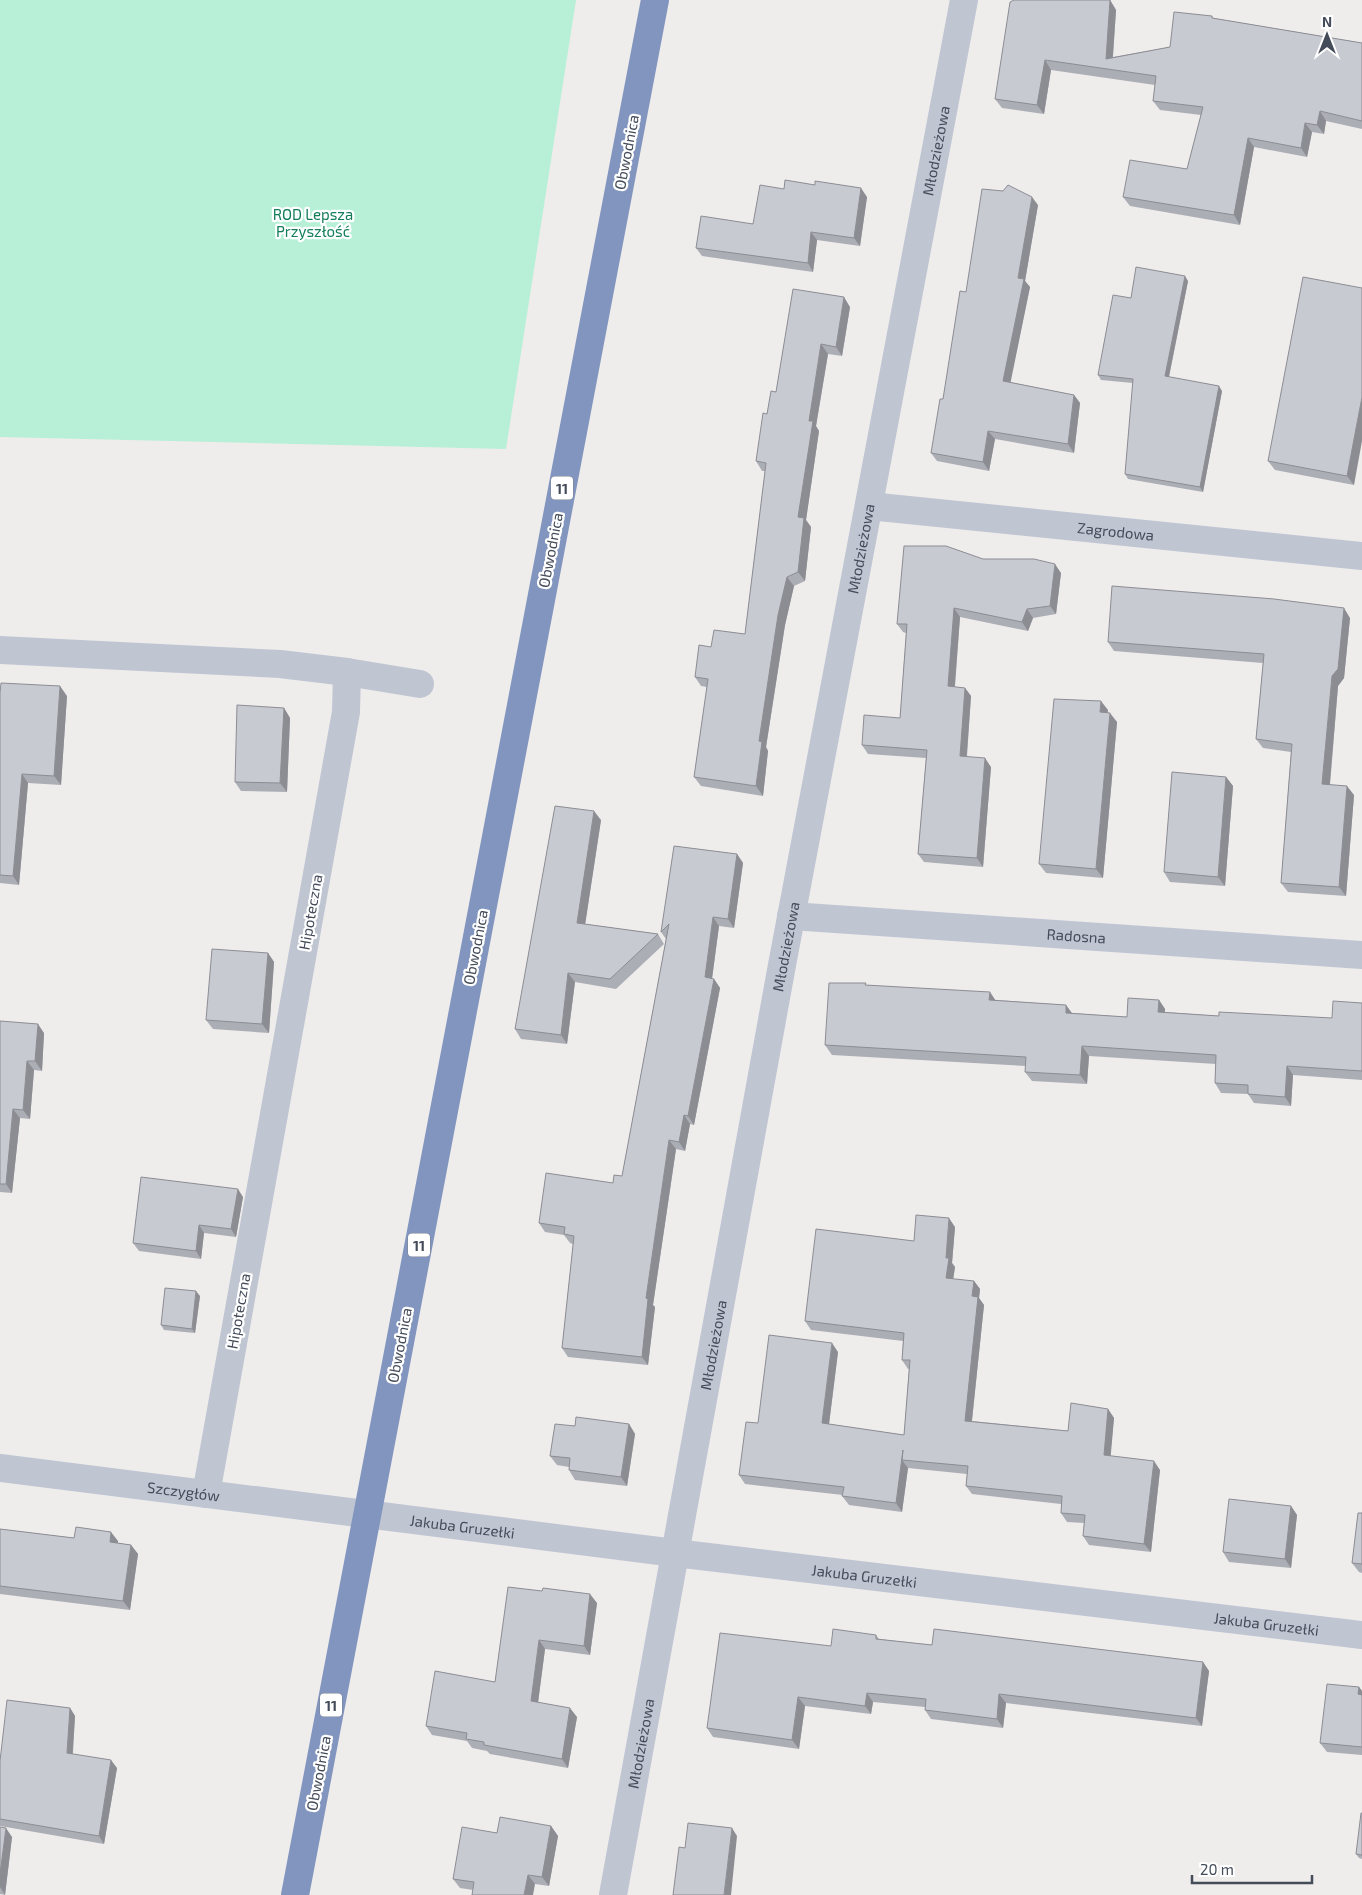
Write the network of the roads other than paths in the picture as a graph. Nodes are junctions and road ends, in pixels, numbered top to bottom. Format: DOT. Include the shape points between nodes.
graph roads {
  1 [pos="655,0"];
  2 [pos="964,0"];
  3 [pos="869,506"];
  4 [pos="1362,556"];
  5 [pos="0,650"];
  6 [pos="347,672"];
  7 [pos="420,684"];
  8 [pos="791,916"];
  9 [pos="1362,955"];
  10 [pos="0,1468"];
  11 [pos="206,1494"];
  12 [pos="367,1514"];
  13 [pos="675,1553"];
  14 [pos="1362,1635"];
  15 [pos="295,1895"];
  16 [pos="613,1895"];
  1 -- 12 [label="highway, Obwodnica / 11"];
  2 -- 3 [label="street, Młodzieżowa"];
  3 -- 4 [label="street, Zagrodowa"];
  3 -- 8 [label="street, Młodzieżowa"];
  5 -- 6 [label="street" via="280,664"];
  6 -- 7 [label="street"];
  6 -- 11 [label="street, Hipoteczna" via="346,712"];
  8 -- 9 [label="street, Radosna"];
  8 -- 13 [label="street, Młodzieżowa"];
  10 -- 11 [label="street, Szczygłów"];
  11 -- 12 [label="street, Szczygłów"];
  12 -- 13 [label="street, Jakuba Gruzełki"];
  12 -- 15 [label="highway, Obwodnica / 11"];
  13 -- 14 [label="street, Jakuba Gruzełki"];
  13 -- 16 [label="street, Młodzieżowa"];
}
